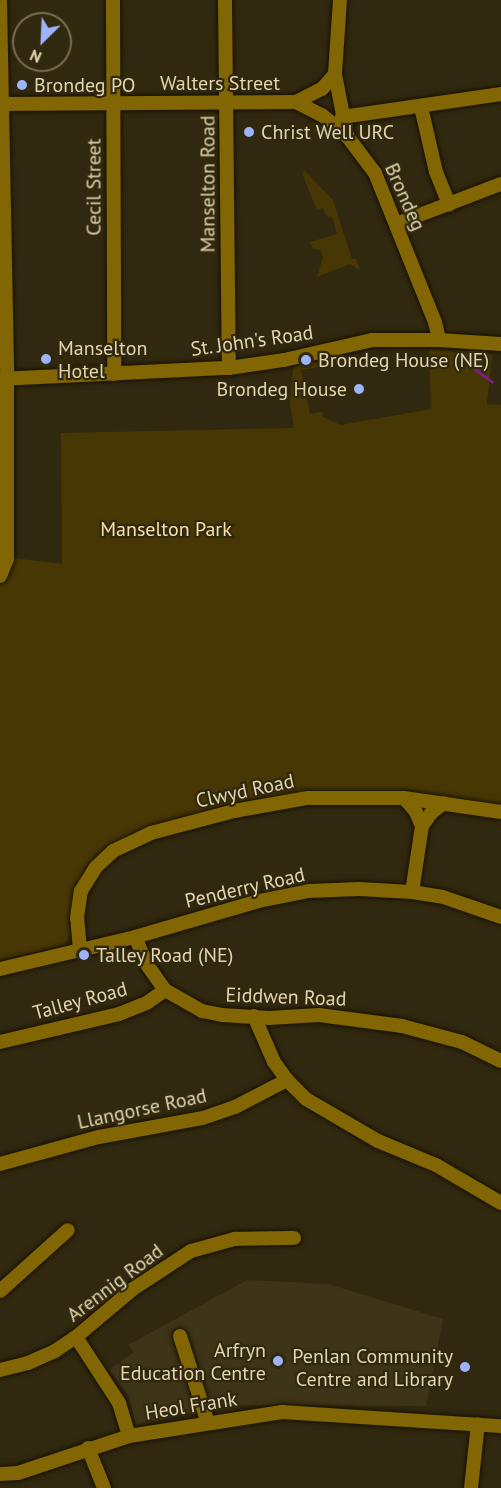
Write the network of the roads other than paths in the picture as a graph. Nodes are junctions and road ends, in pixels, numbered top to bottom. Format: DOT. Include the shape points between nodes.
graph roads {
  1 [pos="113,0"];
  2 [pos="225,0"];
  3 [pos="340,0"];
  4 [pos="0,1"];
  5 [pos="335,74"];
  6 [pos="501,94"];
  7 [pos="114,102"];
  8 [pos="296,102"];
  9 [pos="1,104"];
  10 [pos="227,104"];
  11 [pos="421,107"];
  12 [pos="342,117"];
  13 [pos="347,136"];
  14 [pos="501,184"];
  15 [pos="449,205"];
  16 [pos="396,224"];
  17 [pos="439,340"];
  18 [pos="501,344"];
  19 [pos="229,368"];
  20 [pos="114,374"];
  21 [pos="4,379"];
  22 [pos="3,473"];
  23 [pos="2,568"];
  24 [pos="404,798"];
  25 [pos="444,803"];
  26 [pos="501,812"];
  27 [pos="422,826"];
  28 [pos="412,892"];
  29 [pos="501,917"];
  30 [pos="135,937"];
  31 [pos="80,950"];
  32 [pos="0,969"];
  33 [pos="165,990"];
  34 [pos="254,1016"];
  35 [pos="0,1042"];
  36 [pos="501,1061"];
  37 [pos="287,1080"];
  38 [pos="0,1164"];
  39 [pos="501,1203"];
  40 [pos="68,1230"];
  41 [pos="294,1238"];
  42 [pos="0,1291"];
  43 [pos="180,1336"];
  44 [pos="76,1337"];
  45 [pos="0,1368"];
  46 [pos="208,1424"];
  47 [pos="478,1424"];
  48 [pos="501,1426"];
  49 [pos="129,1436"];
  50 [pos="88,1448"];
  51 [pos="0,1474"];
  52 [pos="104,1488"];
  53 [pos="471,1488"];
  1 -- 7 [label="street, Cecil Street"];
  2 -- 10 [label="street, Manselton Road"];
  3 -- 5 [label="street, Brondeg"];
  4 -- 9 [label="street"];
  5 -- 8 [label="street, Walters Street" via="322,89"];
  5 -- 12 [label="street, Brondeg"];
  6 -- 11 [label="street"];
  7 -- 9 [label="street, Walters Street"];
  7 -- 10 [label="street, Walters Street"];
  7 -- 20 [label="street, Cecil Street"];
  8 -- 10 [label="street, Walters Street"];
  8 -- 13 [label="street, Walters Street" via="322,115"];
  9 -- 21 [label="street"];
  10 -- 19 [label="street, Manselton Road"];
  11 -- 12 [label="street"];
  11 -- 15 [label="street" via="436,172"];
  12 -- 13 [label="street, Brondeg"];
  13 -- 16 [label="street, Brondeg" via="375,173"];
  14 -- 15 [label="street"];
  15 -- 16 [label="street"];
  16 -- 17 [label="street, Brondeg"];
  17 -- 18 [label="street, St. John's Road"];
  17 -- 19 [label="street, St. John's Road" via="372,340"];
  19 -- 20 [label="street, St. John's Road"];
  20 -- 21 [label="street, St. John's Road"];
  21 -- 22 [label="street"];
  22 -- 23 [label="street"];
  24 -- 25 [label="street, Clwyd Road"];
  24 -- 27 [label="street"];
  24 -- 31 [label="street, Clwyd Road" via="309,798 234,811 142,837 113,851 96,867 81,891 76,918"];
  25 -- 26 [label="street, Clwyd Road"];
  25 -- 27 [label="street"];
  27 -- 28 [label="street"];
  28 -- 29 [label="street, Penderry Road" via="443,897"];
  28 -- 30 [label="street, Penderry Road" via="309,891 259,900"];
  30 -- 31 [label="street, Penderry Road"];
  30 -- 33 [label="street, Eiddwen Road"];
  31 -- 32 [label="street, Penderry Road"];
  33 -- 34 [label="street, Eiddwen Road" via="202,1011 222,1016"];
  33 -- 35 [label="street, Talley Road" via="119,1014"];
  34 -- 36 [label="street, Eiddwen Road" via="319,1015 402,1026 462,1042"];
  34 -- 37 [label="street" via="264,1045"];
  37 -- 38 [label="street, Llangorse Road" via="235,1107 203,1118 99,1137"];
  37 -- 39 [label="street" via="306,1099 337,1118 436,1165"];
  40 -- 42 [label="street"];
  41 -- 44 [label="street, Arennig Road" via="235,1239 191,1251 133,1289"];
  43 -- 46 [label="street"];
  44 -- 45 [label="street, Arennig Road" via="28,1363"];
  44 -- 49 [label="street" via="119,1403"];
  46 -- 47 [label="street, Heol Frank" via="282,1412"];
  46 -- 49 [label="street, Heol Frank"];
  47 -- 48 [label="street, Heol Frank"];
  47 -- 53 [label="street"];
  49 -- 50 [label="street, Heol Frank"];
  50 -- 51 [label="street, Heol Frank" via="18,1473"];
  50 -- 52 [label="street"];
}
